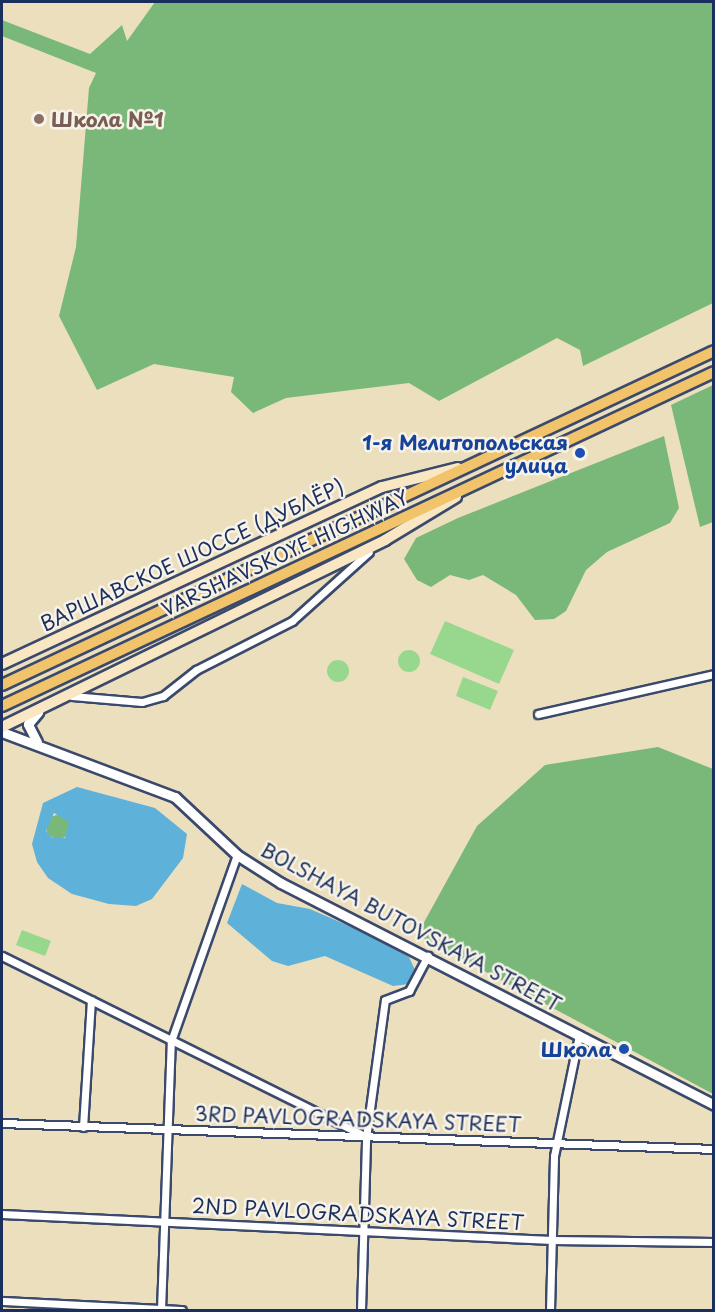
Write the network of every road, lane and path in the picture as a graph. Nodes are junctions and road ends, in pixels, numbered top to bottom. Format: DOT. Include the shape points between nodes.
graph roads {
  1 [pos="714,351"];
  2 [pos="714,372"];
  3 [pos="469,465"];
  4 [pos="478,483"];
  5 [pos="385,540"];
  6 [pos="2,664"];
  7 [pos="714,674"];
  8 [pos="2,685"];
  9 [pos="67,696"];
  10 [pos="2,706"];
  11 [pos="41,709"];
  12 [pos="538,714"];
  13 [pos="2,727"];
  14 [pos="2,732"];
  15 [pos="39,743"];
  16 [pos="237,855"];
  17 [pos="2,956"];
  18 [pos="428,956"];
  19 [pos="91,1000"];
  20 [pos="579,1035"];
  21 [pos="171,1041"];
  22 [pos="714,1105"];
  23 [pos="2,1123"];
  24 [pos="83,1126"];
  25 [pos="168,1129"];
  26 [pos="366,1137"];
  27 [pos="561,1142"];
  28 [pos="714,1149"];
  29 [pos="2,1214"];
  30 [pos="166,1220"];
  31 [pos="363,1232"];
  32 [pos="552,1240"];
  33 [pos="714,1242"];
  34 [pos="2,1301"];
  35 [pos="161,1310"];
  36 [pos="182,1311"];
  37 [pos="361,1311"];
  38 [pos="550,1311"];
  1 -- 3 [label="main road, VARSHAVSKOYE HIGHWAY"];
  2 -- 4 [label="main road, VARSHAVSKOYE HIGHWAY"];
  3 -- 6 [label="main road, ВАРШАВСКОЕ ШОССЕ (ДУБЛЁР)" via="382,486"];
  3 -- 8 [label="main road, VARSHAVSKOYE HIGHWAY"];
  4 -- 5 [label="main road"];
  4 -- 10 [label="main road, VARSHAVSKOYE HIGHWAY"];
  5 -- 9 [label="main road"];
  5 -- 9 [label="street" via="292,621 196,670 163,696 142,702"];
  7 -- 12 [label="street"];
  9 -- 11 [label="main road"];
  11 -- 13 [label="main road"];
  11 -- 15 [label="street" via="28,724"];
  14 -- 15 [label="street, BOLSHAYA BUTOVSKAYA STREET"];
  15 -- 16 [label="street, BOLSHAYA BUTOVSKAYA STREET" via="175,796"];
  16 -- 18 [label="street, BOLSHAYA BUTOVSKAYA STREET"];
  16 -- 21 [label="street"];
  17 -- 19 [label="street"];
  18 -- 20 [label="street, BOLSHAYA BUTOVSKAYA STREET"];
  18 -- 26 [label="street" via="409,991 385,1000"];
  19 -- 21 [label="street"];
  19 -- 24 [label="street"];
  20 -- 22 [label="street, BOLSHAYA BUTOVSKAYA STREET"];
  20 -- 27 [label="street"];
  21 -- 25 [label="street"];
  21 -- 26 [label="street"];
  23 -- 24 [label="street, 3RD PAVLOGRADSKAYA STREET"];
  24 -- 25 [label="street, 3RD PAVLOGRADSKAYA STREET"];
  25 -- 26 [label="street, 3RD PAVLOGRADSKAYA STREET"];
  25 -- 30 [label="street"];
  26 -- 27 [label="street, 3RD PAVLOGRADSKAYA STREET"];
  26 -- 31 [label="street"];
  27 -- 28 [label="street, 3RD PAVLOGRADSKAYA STREET"];
  27 -- 32 [label="street" via="554,1156"];
  29 -- 30 [label="street, 2ND PAVLOGRADSKAYA STREET"];
  30 -- 31 [label="street, 2ND PAVLOGRADSKAYA STREET"];
  30 -- 35 [label="street"];
  31 -- 32 [label="street, 2ND PAVLOGRADSKAYA STREET"];
  31 -- 37 [label="street"];
  32 -- 33 [label="street, 2ND PAVLOGRADSKAYA STREET"];
  32 -- 38 [label="street"];
  34 -- 35 [label="street"];
  35 -- 36 [label="street"];
}
